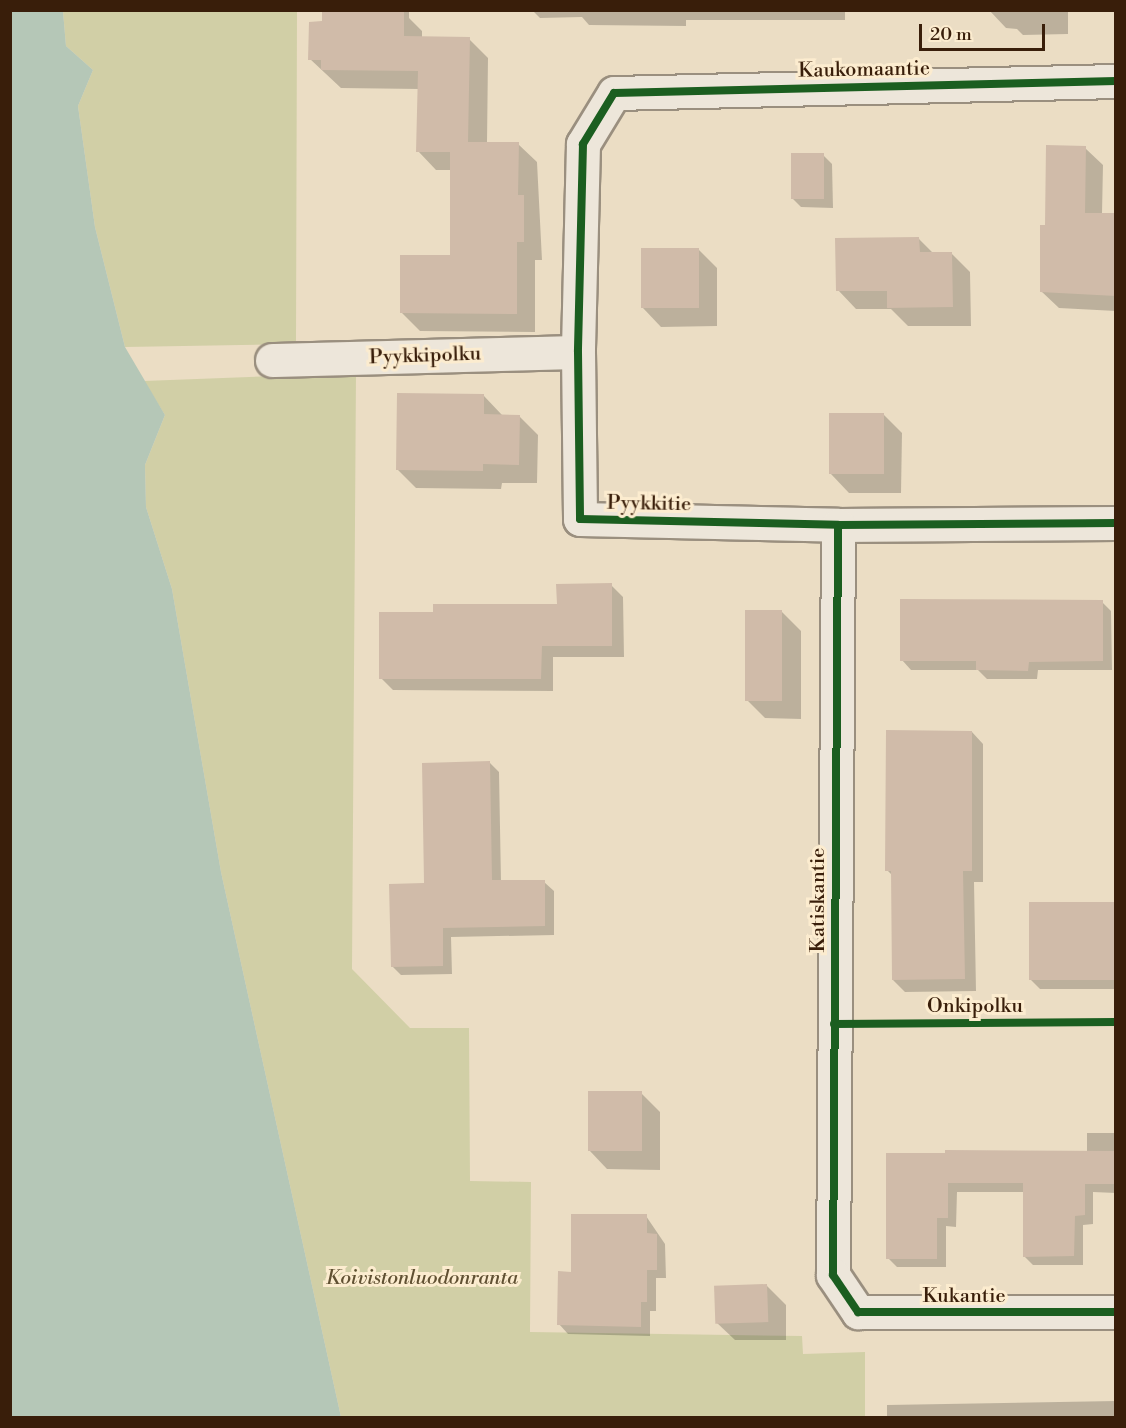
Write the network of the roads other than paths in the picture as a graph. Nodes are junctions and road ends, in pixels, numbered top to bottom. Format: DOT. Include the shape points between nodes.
graph roads {
  1 [pos="1116,81"];
  2 [pos="614,93"];
  3 [pos="578,352"];
  4 [pos="272,360"];
  5 [pos="1116,523"];
  6 [pos="838,525"];
  7 [pos="833,1275"];
  8 [pos="1116,1312"];
  1 -- 2 [label="street, Kaukomaantie"];
  2 -- 3 [label="street, Pyykkitie" via="583,144"];
  3 -- 4 [label="street, Pyykkipolku"];
  3 -- 6 [label="street, Pyykkitie" via="580,519"];
  5 -- 6 [label="street, Pyykkitie"];
  6 -- 7 [label="street, Katiskantie"];
  7 -- 8 [label="street, Kukantie" via="858,1312"];
}
